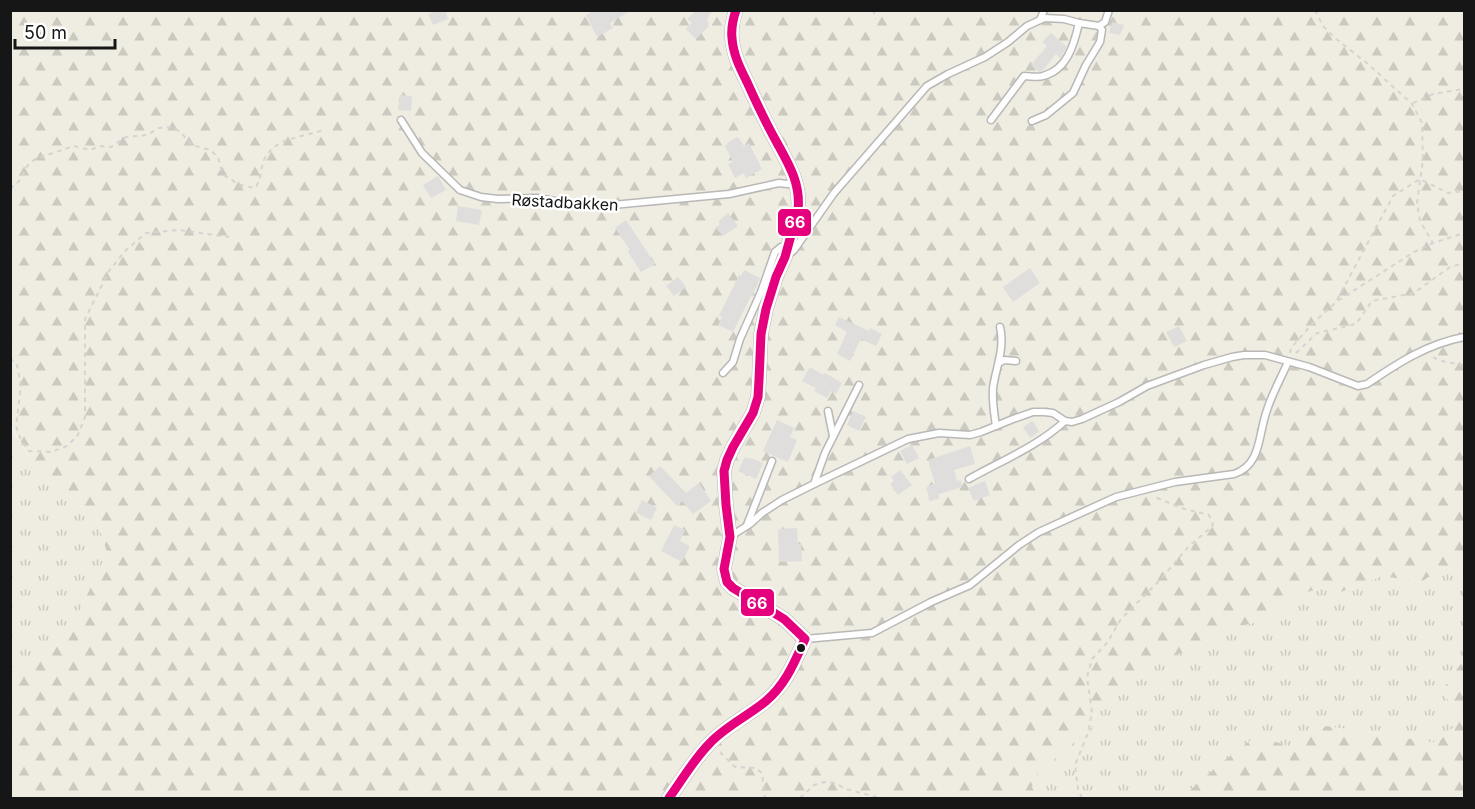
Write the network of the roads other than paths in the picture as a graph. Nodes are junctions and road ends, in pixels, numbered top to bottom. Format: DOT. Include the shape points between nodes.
graph roads {
  1 [pos="736,10"];
  2 [pos="1044,10"];
  3 [pos="1109,10"];
  4 [pos="1040,20"];
  5 [pos="1079,23"];
  6 [pos="1099,26"];
  7 [pos="401,120"];
  8 [pos="991,120"];
  9 [pos="1032,121"];
  10 [pos="797,185"];
  11 [pos="787,251"];
  12 [pos="1000,327"];
  13 [pos="1464,337"];
  14 [pos="1016,361"];
  15 [pos="1288,362"];
  16 [pos="999,363"];
  17 [pos="723,373"];
  18 [pos="859,385"];
  19 [pos="828,411"];
  20 [pos="1065,421"];
  21 [pos="996,426"];
  22 [pos="833,436"];
  23 [pos="772,461"];
  24 [pos="969,479"];
  25 [pos="814,484"];
  26 [pos="747,526"];
  27 [pos="730,537"];
  28 [pos="805,639"];
  29 [pos="669,798"];
  1 -- 10 [label="street" via="732,38 736,60"];
  2 -- 4 [label="lane"];
  3 -- 6 [label="lane"];
  4 -- 5 [label="lane"];
  4 -- 11 [label="lane" via="986,57 933,81 921,91 834,193 794,250"];
  5 -- 6 [label="lane"];
  5 -- 8 [label="lane" via="1076,39 1059,69 1042,76 1024,76"];
  6 -- 9 [label="lane" via="1100,42 1073,93"];
  7 -- 10 [label="lane, Røstadbakken" via="422,153 460,190 481,197 537,198 602,206 729,194 779,183"];
  10 -- 11 [label="street" via="798,210"];
  11 -- 17 [label="lane" via="781,247 776,252 733,362"];
  11 -- 27 [label="street" via="771,292 761,334 758,397 724,471"];
  12 -- 16 [label="lane"];
  13 -- 15 [label="lane" via="1403,360 1362,386"];
  14 -- 16 [label="lane"];
  15 -- 20 [label="lane" via="1260,354 1232,357 1147,386 1082,419"];
  15 -- 28 [label="lane" via="1266,411 1255,456 1241,472 1175,482 1116,497 1039,532 970,585 872,633"];
  16 -- 21 [label="lane" via="993,387"];
  18 -- 22 [label="lane"];
  19 -- 22 [label="lane"];
  20 -- 21 [label="lane" via="1053,413 1033,412"];
  20 -- 24 [label="lane" via="1034,444"];
  21 -- 25 [label="lane" via="970,435 939,433 908,439"];
  22 -- 25 [label="lane"];
  23 -- 26 [label="lane"];
  25 -- 26 [label="lane" via="782,500"];
  26 -- 27 [label="lane"];
  27 -- 28 [label="street" via="724,569 727,582 784,619"];
  28 -- 29 [label="street" via="787,678 766,701 711,742"];
}
